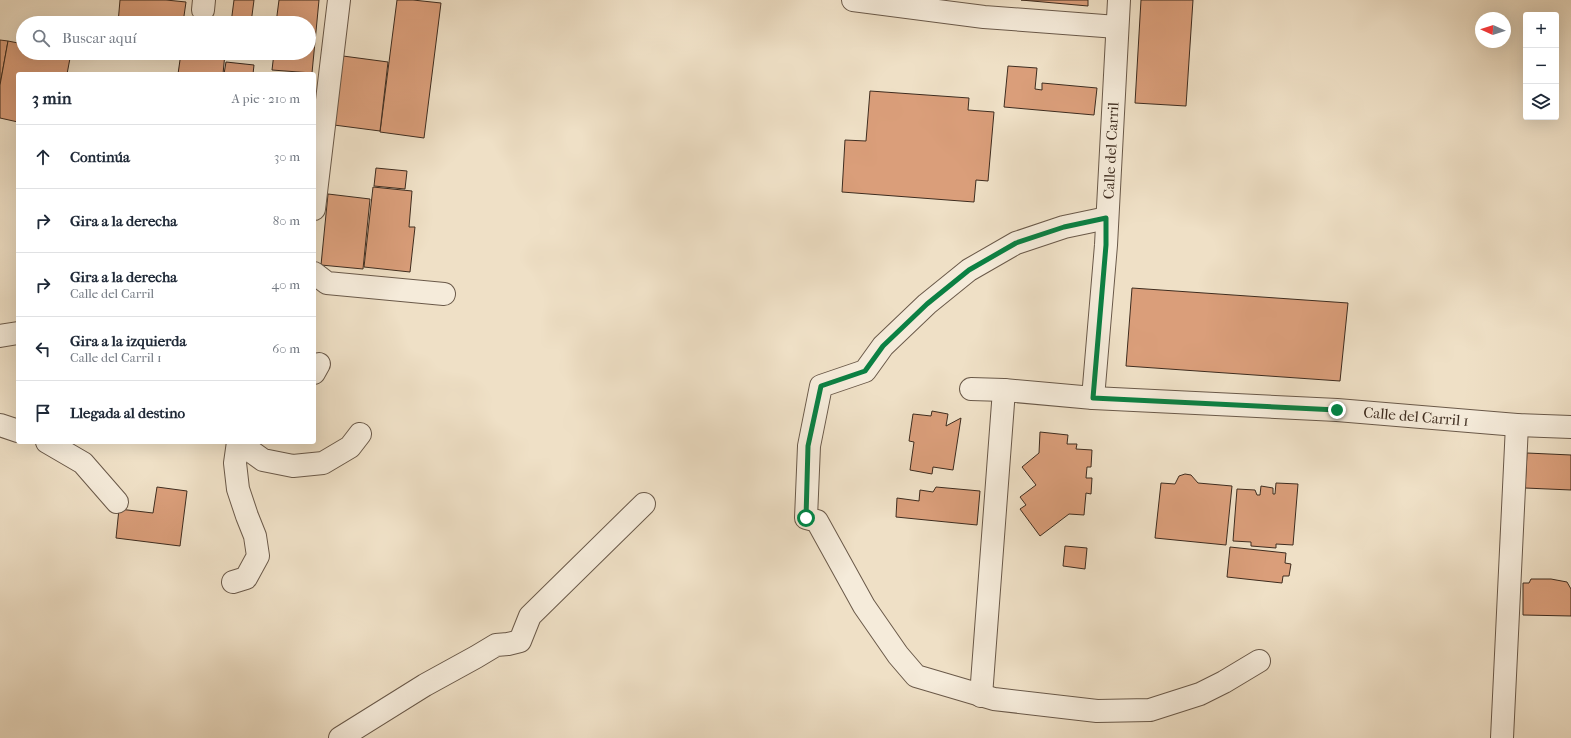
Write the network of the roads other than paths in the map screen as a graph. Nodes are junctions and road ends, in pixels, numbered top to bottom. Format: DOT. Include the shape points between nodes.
graph roads {
  1 [pos="339,0"];
  2 [pos="853,0"];
  3 [pos="1119,0"];
  4 [pos="1117,27"];
  5 [pos="316,192"];
  6 [pos="1106,218"];
  7 [pos="316,276"];
  8 [pos="444,294"];
  9 [pos="16,333"];
  10 [pos="0,336"];
  11 [pos="971,390"];
  12 [pos="1004,390"];
  13 [pos="1093,398"];
  14 [pos="0,425"];
  15 [pos="1517,425"];
  16 [pos="1571,427"];
  17 [pos="16,430"];
  18 [pos="360,434"];
  19 [pos="50,444"];
  20 [pos="238,444"];
  21 [pos="241,444"];
  22 [pos="118,502"];
  23 [pos="644,504"];
  24 [pos="232,582"];
  25 [pos="1259,661"];
  26 [pos="981,696"];
  27 [pos="340,738"];
  28 [pos="1502,738"];
  1 -- 5 [label="street"];
  2 -- 4 [label="street" via="984,17"];
  3 -- 4 [label="street, Calle del Carril"];
  4 -- 6 [label="street, Calle del Carril"];
  6 -- 13 [label="street, Calle del Carril"];
  6 -- 26 [label="street" via="1064,227 1016,243 969,270 894,335 865,371 821,386 808,446 806,518 817,521 864,606 916,676"];
  7 -- 8 [label="street" via="326,283"];
  9 -- 10 [label="street"];
  11 -- 12 [label="street, Calle del Carril 1"];
  12 -- 13 [label="street, Calle del Carril 1"];
  12 -- 26 [label="street"];
  13 -- 15 [label="street, Calle del Carril 1" via="1337,410"];
  14 -- 17 [label="street"];
  15 -- 16 [label="street, Calle del Carril 1"];
  15 -- 28 [label="street"];
  18 -- 21 [label="street" via="350,447 323,463 293,466 263,460"];
  19 -- 22 [label="street" via="83,463"];
  20 -- 24 [label="street" via="235,463 238,489 255,536 258,556 246,578"];
  23 -- 27 [label="street" via="530,616 520,640 496,644"];
  25 -- 26 [label="street" via="1200,694 1150,710 1097,711"];
}
